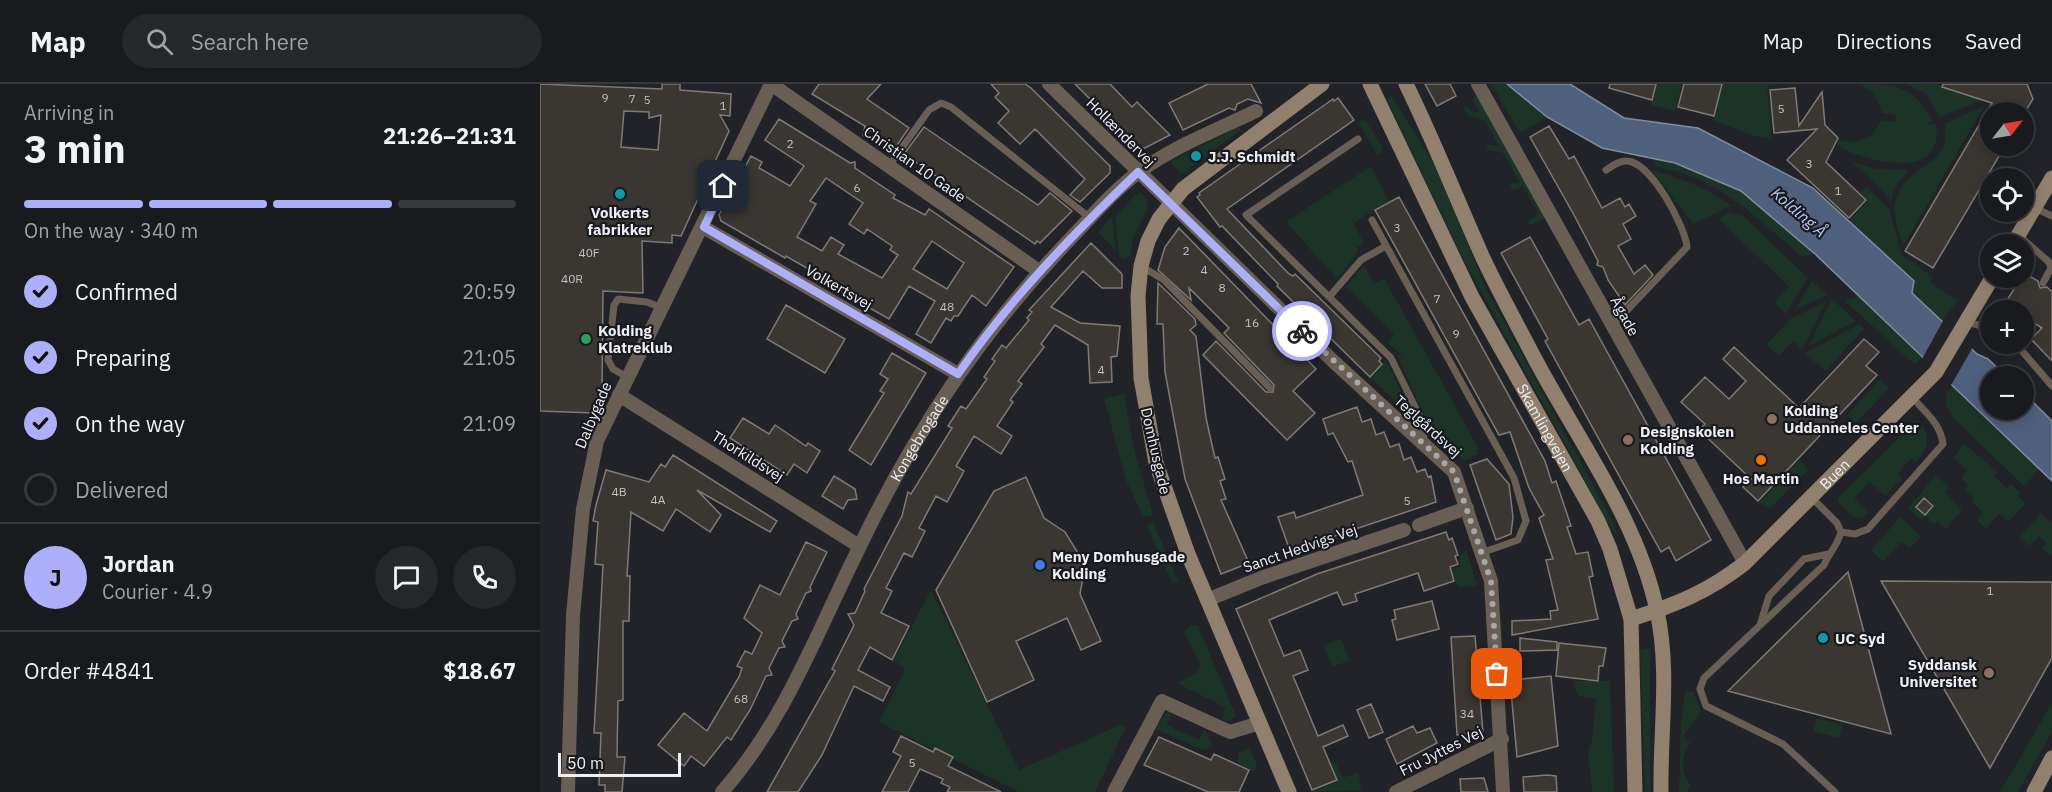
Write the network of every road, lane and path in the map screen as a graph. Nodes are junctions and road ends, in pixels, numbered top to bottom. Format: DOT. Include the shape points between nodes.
graph roads {
  1 [pos="771,84"];
  2 [pos="1049,84"];
  3 [pos="1322,84"];
  4 [pos="1370,84"];
  5 [pos="1406,84"];
  6 [pos="1478,84"];
  7 [pos="1256,111"];
  8 [pos="1358,139"];
  9 [pos="889,166"];
  10 [pos="1606,170"];
  11 [pos="1138,172"];
  12 [pos="2052,178"];
  13 [pos="1171,204"];
  14 [pos="2035,208"];
  15 [pos="2052,216"];
  16 [pos="1090,218"];
  17 [pos="1372,219"];
  18 [pos="704,227"];
  19 [pos="2020,234"];
  20 [pos="1386,246"];
  21 [pos="2034,252"];
  22 [pos="1141,266"];
  23 [pos="1040,271"];
  24 [pos="2043,283"];
  25 [pos="1986,288"];
  26 [pos="1329,297"];
  27 [pos="662,308"];
  28 [pos="1964,325"];
  29 [pos="1612,326"];
  30 [pos="1980,327"];
  31 [pos="2025,354"];
  32 [pos="958,374"];
  33 [pos="627,377"];
  34 [pos="2052,386"];
  35 [pos="1270,388"];
  36 [pos="619,395"];
  37 [pos="1912,397"];
  38 [pos="1424,445"];
  39 [pos="1811,497"];
  40 [pos="1467,508"];
  41 [pos="1419,525"];
  42 [pos="1404,530"];
  43 [pos="1840,532"];
  44 [pos="859,546"];
  45 [pos="1481,553"];
  46 [pos="1829,554"];
  47 [pos="1745,563"];
  48 [pos="1207,600"];
  49 [pos="1657,611"];
  50 [pos="1631,619"];
  51 [pos="1760,625"];
  52 [pos="1260,723"];
  53 [pos="1502,739"];
  54 [pos="2052,758"];
  55 [pos="568,792"];
  56 [pos="722,792"];
  57 [pos="1114,792"];
  58 [pos="1288,792"];
  59 [pos="1396,792"];
  60 [pos="1503,792"];
  61 [pos="1635,792"];
  62 [pos="1661,792"];
  63 [pos="1835,792"];
  64 [pos="2034,792"];
  1 -- 9 [label="street, Christian 10 Gade"];
  1 -- 18 [label="street, Dalbygade"];
  2 -- 11 [label="street, Hollændervej"];
  3 -- 13 [label="main road" via="1183,189"];
  4 -- 50 [label="main road, Skamlingvejen" via="1472,297 1598,521"];
  5 -- 49 [label="main road, Skamlingvejen" via="1484,258 1642,560"];
  6 -- 29 [label="street, Ågade"];
  7 -- 11 [label="street, Kongebrogade"];
  8 -- 26 [label="lane" via="1246,215"];
  9 -- 16 [label="lane" via="929,111 941,103 951,106"];
  9 -- 23 [label="street, Christian 10 Gade"];
  10 -- 29 [label="lane" via="1625,160 1650,176 1680,223 1687,248"];
  11 -- 13 [label="street, Hollændervej"];
  11 -- 16 [label="street, Kongebrogade"];
  12 -- 14 [label="main road"];
  13 -- 22 [label="main road, Domhusgade" via="1148,241"];
  13 -- 38 [label="street, Teglgårdsvej"];
  14 -- 15 [label="lane"];
  14 -- 19 [label="main road"];
  16 -- 23 [label="street, Kongebrogade"];
  17 -- 20 [label="lane"];
  18 -- 27 [label="street, Dalbygade"];
  18 -- 32 [label="street, Volkertsvej"];
  20 -- 26 [label="lane" via="1361,260"];
  20 -- 45 [label="lane" via="1514,478 1526,521 1518,540"];
  21 -- 24 [label="lane" via="2051,268"];
  22 -- 35 [label="lane" via="1164,280"];
  22 -- 48 [label="main road, Domhusgade" via="1141,378 1156,463"];
  23 -- 32 [label="street, Kongebrogade" via="988,331"];
  25 -- 28 [label="main road, Buen"];
  26 -- 38 [label="lane" via="1392,358 1423,423"];
  27 -- 33 [label="street, Dalbygade"];
  27 -- 33 [label="lane" via="618,299 614,305 609,360 613,369"];
  28 -- 30 [label="lane"];
  28 -- 37 [label="main road, Buen" via="1936,372"];
  29 -- 47 [label="street, Ågade"];
  31 -- 34 [label="lane"];
  32 -- 44 [label="street, Kongebrogade" via="918,436"];
  33 -- 36 [label="street, Dalbygade"];
  36 -- 44 [label="street, Thorkildsvej"];
  36 -- 55 [label="street, Dalbygade" via="597,441 583,509 573,615"];
  37 -- 39 [label="main road, Buen"];
  37 -- 43 [label="lane" via="1936,424 1942,444 1868,529 1855,534"];
  38 -- 40 [label="street, Teglgårdsvej" via="1454,472"];
  39 -- 43 [label="lane"];
  39 -- 47 [label="main road, Buen"];
  40 -- 41 [label="street"];
  40 -- 45 [label="street, Teglgårdsvej"];
  42 -- 48 [label="street, Sanct Hedvigs Vej"];
  43 -- 46 [label="lane" via="1837,546"];
  44 -- 56 [label="street, Kongebrogade" via="792,691 766,735"];
  45 -- 53 [label="street, Teglgårdsvej" via="1491,581"];
  46 -- 51 [label="lane" via="1824,565"];
  46 -- 51 [label="lane" via="1804,559 1769,596"];
  47 -- 49 [label="main road, Buen" via="1717,585"];
  48 -- 52 [label="main road, Domhusgade"];
  49 -- 50 [label="main road, Buen"];
  49 -- 62 [label="main road, Skamlingvejen" via="1664,653"];
  50 -- 61 [label="main road, Skamlingvejen"];
  51 -- 63 [label="lane" via="1704,678 1702,697 1716,712 1783,744"];
  52 -- 57 [label="street" via="1230,732 1162,701"];
  52 -- 58 [label="main road, Domhusgade"];
  53 -- 59 [label="street, Fru Jyttes Vej"];
  53 -- 60 [label="street, Teglgårdsvej"];
  54 -- 64 [label="main road"];
}
